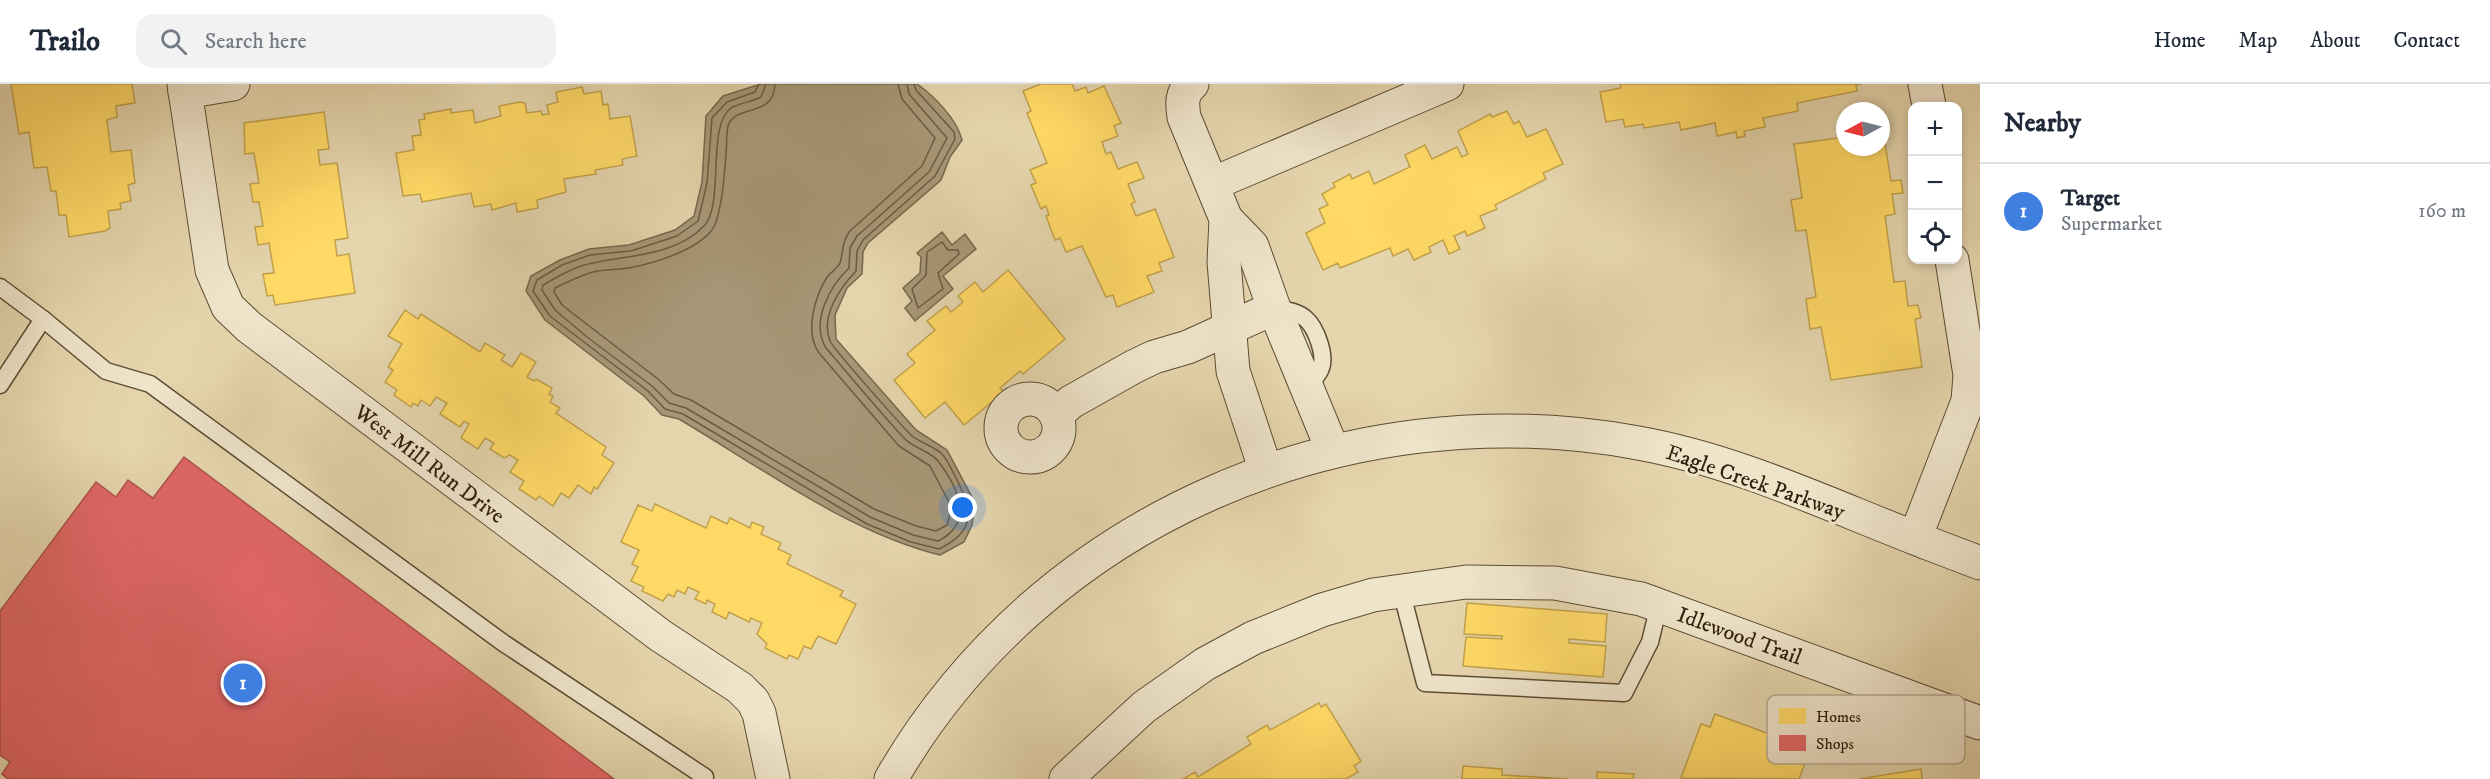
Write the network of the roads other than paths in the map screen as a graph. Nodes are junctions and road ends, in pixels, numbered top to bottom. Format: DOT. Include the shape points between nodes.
graph roads {
  1 [pos="233,84"];
  2 [pos="1192,84"];
  3 [pos="1447,84"];
  4 [pos="1925,84"];
  5 [pos="184,88"];
  6 [pos="1928,102"];
  7 [pos="1212,184"];
  8 [pos="1226,219"];
  9 [pos="1953,264"];
  10 [pos="2,292"];
  11 [pos="1274,308"];
  12 [pos="43,319"];
  13 [pos="1229,328"];
  14 [pos="0,385"];
  15 [pos="1056,415"];
  16 [pos="1333,451"];
  17 [pos="1266,471"];
  18 [pos="1920,540"];
  19 [pos="1980,563"];
  20 [pos="1401,590"];
  21 [pos="1659,605"];
  22 [pos="1904,695"];
  23 [pos="1965,717"];
  24 [pos="1980,723"];
  25 [pos="707,778"];
  26 [pos="773,779"];
  27 [pos="891,779"];
  28 [pos="1066,779"];
  1 -- 5 [label="street"];
  2 -- 7 [label="street" via="1182,102 1184,117"];
  3 -- 7 [label="street"];
  4 -- 6 [label="street"];
  5 -- 26 [label="street, West Mill Run Drive" via="212,270 228,307 249,327 693,659 740,688 759,713"];
  7 -- 8 [label="street"];
  8 -- 11 [label="street" via="1252,246"];
  8 -- 13 [label="street" via="1224,262"];
  9 -- 18 [label="street" via="1970,375 1968,401"];
  10 -- 12 [label="lane"];
  11 -- 13 [label="street"];
  11 -- 16 [label="street"];
  12 -- 14 [label="lane"];
  12 -- 25 [label="lane" via="106,371 150,384 502,642"];
  13 -- 15 [label="street" via="1135,366 1071,402"];
  13 -- 17 [label="street" via="1233,371"];
  16 -- 17 [label="street, Eagle Creek Parkway"];
  16 -- 18 [label="street, Eagle Creek Parkway" via="1410,436 1512,430 1640,443 1716,463"];
  17 -- 27 [label="street, Eagle Creek Parkway" via="1170,512 1055,588 973,667 928,720"];
  18 -- 19 [label="street, Eagle Creek Parkway"];
  20 -- 21 [label="street, Idlewood Trail" via="1493,581 1592,588"];
  20 -- 21 [label="lane" via="1425,683 1624,693 1650,642"];
  20 -- 28 [label="street, Idlewood Trail" via="1322,610 1229,650 1144,707"];
  21 -- 22 [label="street, Idlewood Trail"];
  23 -- 24 [label="street, Idlewood Trail"];
}
